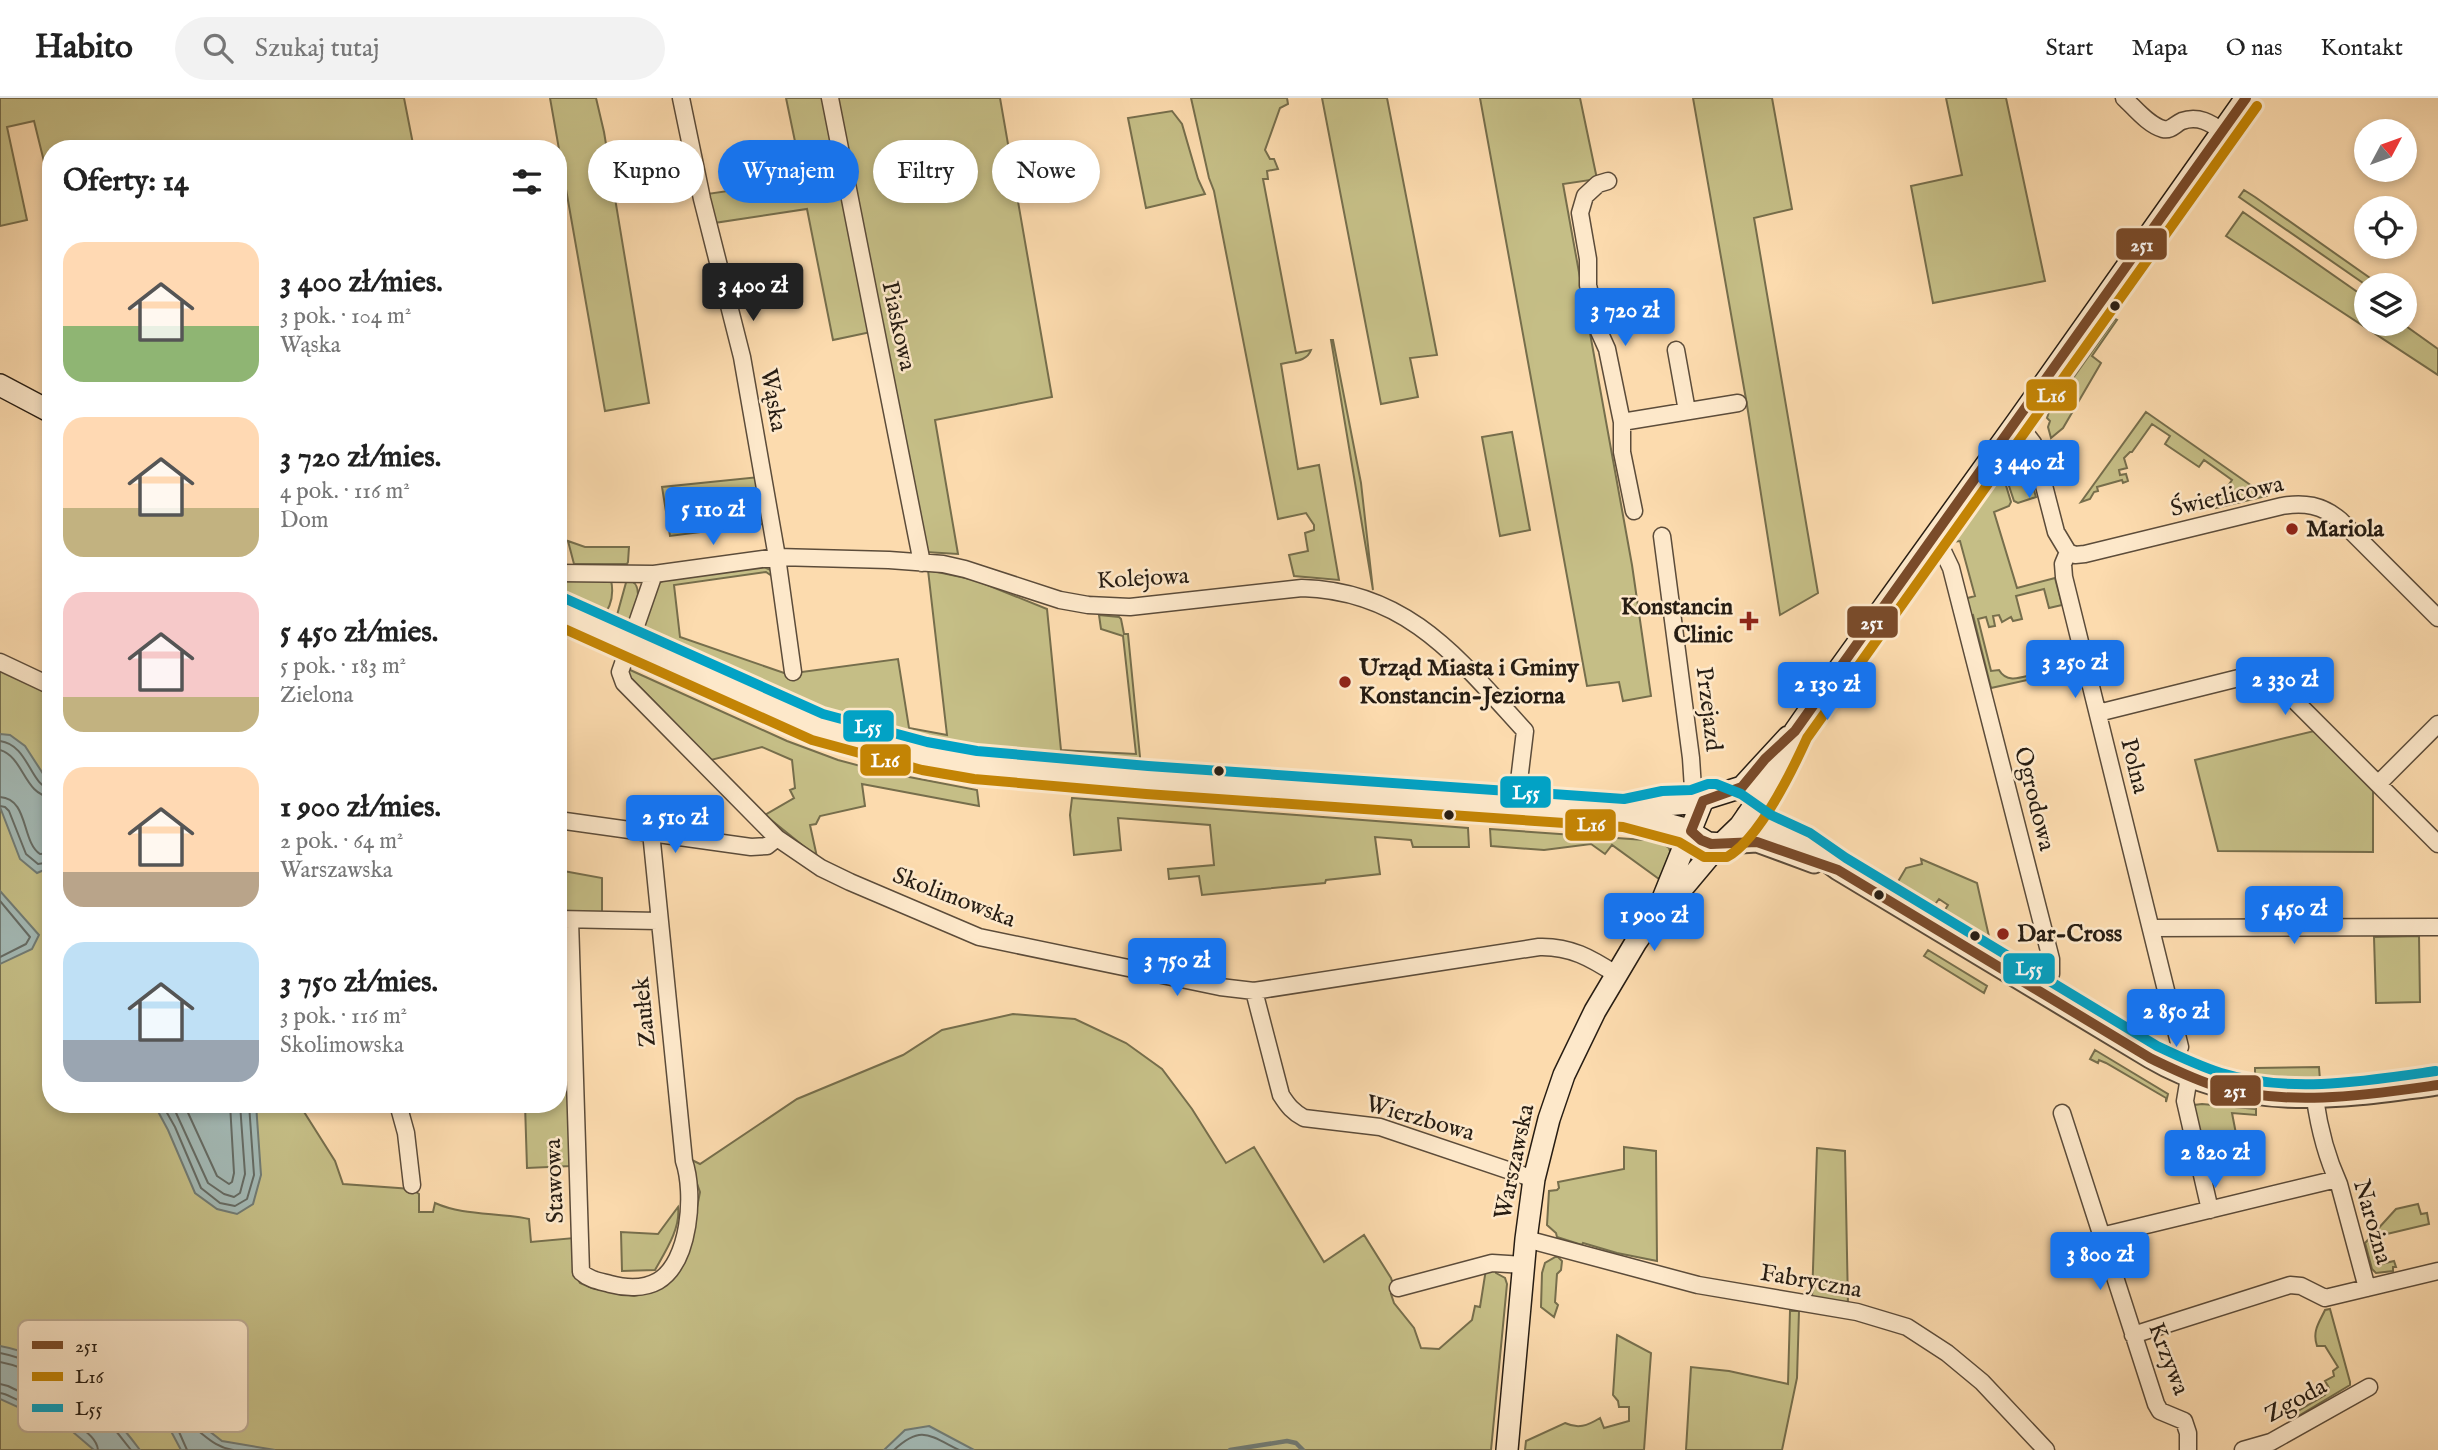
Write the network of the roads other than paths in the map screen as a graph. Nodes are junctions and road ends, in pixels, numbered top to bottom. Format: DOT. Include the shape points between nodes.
graph roads {
  1 [pos="681,98"];
  2 [pos="830,98"];
  3 [pos="2124,98"];
  4 [pos="2246,98"];
  5 [pos="2223,132"];
  6 [pos="1608,181"];
  7 [pos="1676,350"];
  8 [pos="0,385"];
  9 [pos="1738,402"];
  10 [pos="42,407"];
  11 [pos="1687,411"];
  12 [pos="1622,422"];
  13 [pos="2017,422"];
  14 [pos="1633,511"];
  15 [pos="1662,536"];
  16 [pos="1932,538"];
  17 [pos="2068,552"];
  18 [pos="777,557"];
  19 [pos="922,563"];
  20 [pos="567,573"];
  21 [pos="654,573"];
  22 [pos="567,615"];
  23 [pos="2438,618"];
  24 [pos="629,643"];
  25 [pos="0,662"];
  26 [pos="793,672"];
  27 [pos="42,683"];
  28 [pos="2098,713"];
  29 [pos="2438,724"];
  30 [pos="1795,731"];
  31 [pos="2378,784"];
  32 [pos="1703,801"];
  33 [pos="1516,806"];
  34 [pos="1625,813"];
  35 [pos="1747,815"];
  36 [pos="567,821"];
  37 [pos="1691,831"];
  38 [pos="651,832"];
  39 [pos="777,838"];
  40 [pos="1723,844"];
  41 [pos="2438,844"];
  42 [pos="1838,870"];
  43 [pos="1658,911"];
  44 [pos="567,920"];
  45 [pos="658,921"];
  46 [pos="2438,927"];
  47 [pos="2151,928"];
  48 [pos="1617,975"];
  49 [pos="567,982"];
  50 [pos="1254,991"];
  51 [pos="2041,992"];
  52 [pos="2180,1047"];
  53 [pos="2189,1077"];
  54 [pos="2438,1085"];
  55 [pos="2315,1099"];
  56 [pos="400,1113"];
  57 [pos="2062,1114"];
  58 [pos="1534,1179"];
  59 [pos="2337,1179"];
  60 [pos="412,1185"];
  61 [pos="2210,1210"];
  62 [pos="2101,1236"];
  63 [pos="1526,1239"];
  64 [pos="1524,1265"];
  65 [pos="2438,1271"];
  66 [pos="581,1272"];
  67 [pos="2367,1288"];
  68 [pos="1398,1289"];
  69 [pos="2133,1335"];
  70 [pos="2369,1387"];
  71 [pos="1507,1450"];
  72 [pos="2046,1450"];
  73 [pos="2188,1450"];
  74 [pos="2243,1450"];
  1 -- 18 [label="street, Wąska" via="742,357"];
  2 -- 19 [label="street, Piaskowa"];
  3 -- 5 [label="street" via="2159,127 2171,128 2192,119 2204,120"];
  4 -- 5 [label="main road"];
  5 -- 13 [label="main road"];
  6 -- 12 [label="street" via="1585,196 1580,213 1588,285"];
  7 -- 11 [label="street"];
  8 -- 10 [label="main road"];
  9 -- 11 [label="street"];
  11 -- 12 [label="street"];
  12 -- 14 [label="street" via="1622,452"];
  13 -- 16 [label="main road"];
  13 -- 17 [label="street, Polna" via="2033,443 2056,532"];
  15 -- 32 [label="street, Przejazd" via="1691,758"];
  16 -- 30 [label="main road"];
  16 -- 51 [label="street, Ogrodowa" via="1951,568 2051,959 2051,974"];
  17 -- 23 [label="street, Świetlicowa" via="2085,554 2282,506 2309,505 2340,520"];
  17 -- 28 [label="street, Polna" via="2063,572"];
  18 -- 19 [label="street, Kolejowa"];
  18 -- 21 [label="street, Kolejowa"];
  18 -- 26 [label="street, Wąska"];
  19 -- 33 [label="street, Kolejowa" via="965,569 1088,605 1130,607 1302,588 1343,592 1377,603 1419,625 1450,651 1525,730"];
  20 -- 21 [label="street, Kolejowa"];
  21 -- 24 [label="street, Skolimowska"];
  22 -- 24 [label="main road"];
  24 -- 33 [label="main road" via="818,727 924,756 1147,780"];
  24 -- 39 [label="street, Skolimowska" via="620,672 624,683"];
  25 -- 27 [label="street"];
  28 -- 31 [label="street" via="2263,673"];
  28 -- 47 [label="street, Polna"];
  29 -- 31 [label="street"];
  30 -- 32 [label="main road" via="1742,787"];
  30 -- 35 [label="main road" via="1777,770"];
  31 -- 41 [label="street"];
  32 -- 34 [label="main road"];
  32 -- 35 [label="main road" via="1734,806"];
  32 -- 37 [label="main road, Warszawska"];
  33 -- 34 [label="main road"];
  34 -- 37 [label="main road"];
  35 -- 40 [label="main road, Warszawska"];
  35 -- 42 [label="street"];
  36 -- 38 [label="street"];
  37 -- 40 [label="main road" via="1708,843"];
  37 -- 43 [label="main road, Warszawska"];
  38 -- 39 [label="street" via="751,847 767,846"];
  38 -- 45 [label="street, Zaułek"];
  39 -- 50 [label="street, Skolimowska" via="830,872 979,937"];
  40 -- 42 [label="street" via="1758,842"];
  40 -- 43 [label="main road, Warszawska"];
  42 -- 51 [label="street"];
  43 -- 48 [label="main road, Warszawska"];
  44 -- 45 [label="street"];
  45 -- 66 [label="street, Zaułek" via="690,1186 683,1241 674,1264 657,1281 644,1286 618,1287"];
  46 -- 47 [label="street"];
  47 -- 52 [label="street, Polna"];
  48 -- 50 [label="street, Skolimowska" via="1581,953 1539,947"];
  48 -- 58 [label="main road, Warszawska" via="1564,1074"];
  49 -- 66 [label="street, Stawowa"];
  50 -- 58 [label="street, Wierzbowa" via="1281,1095 1296,1113 1304,1118 1380,1127"];
  51 -- 53 [label="street"];
  53 -- 55 [label="street" via="2252,1094"];
  53 -- 61 [label="street" via="2185,1101"];
  54 -- 55 [label="street"];
  55 -- 59 [label="street, Narożna"];
  56 -- 60 [label="street"];
  57 -- 62 [label="street, Krzywa"];
  58 -- 63 [label="main road, Warszawska"];
  59 -- 61 [label="street"];
  59 -- 67 [label="street, Narożna"];
  61 -- 62 [label="street"];
  62 -- 69 [label="street, Krzywa"];
  63 -- 64 [label="main road, Warszawska"];
  63 -- 72 [label="street, Fabryczna" via="1698,1286 1857,1312 1907,1327 1982,1382"];
  64 -- 68 [label="street" via="1492,1263"];
  64 -- 71 [label="main road, Warszawska"];
  65 -- 67 [label="street, Narożna"];
  67 -- 69 [label="street" via="2325,1298 2290,1285"];
  69 -- 73 [label="street, Krzywa" via="2158,1409 2184,1421"];
  70 -- 74 [label="street, Zgoda" via="2271,1442"];
}
